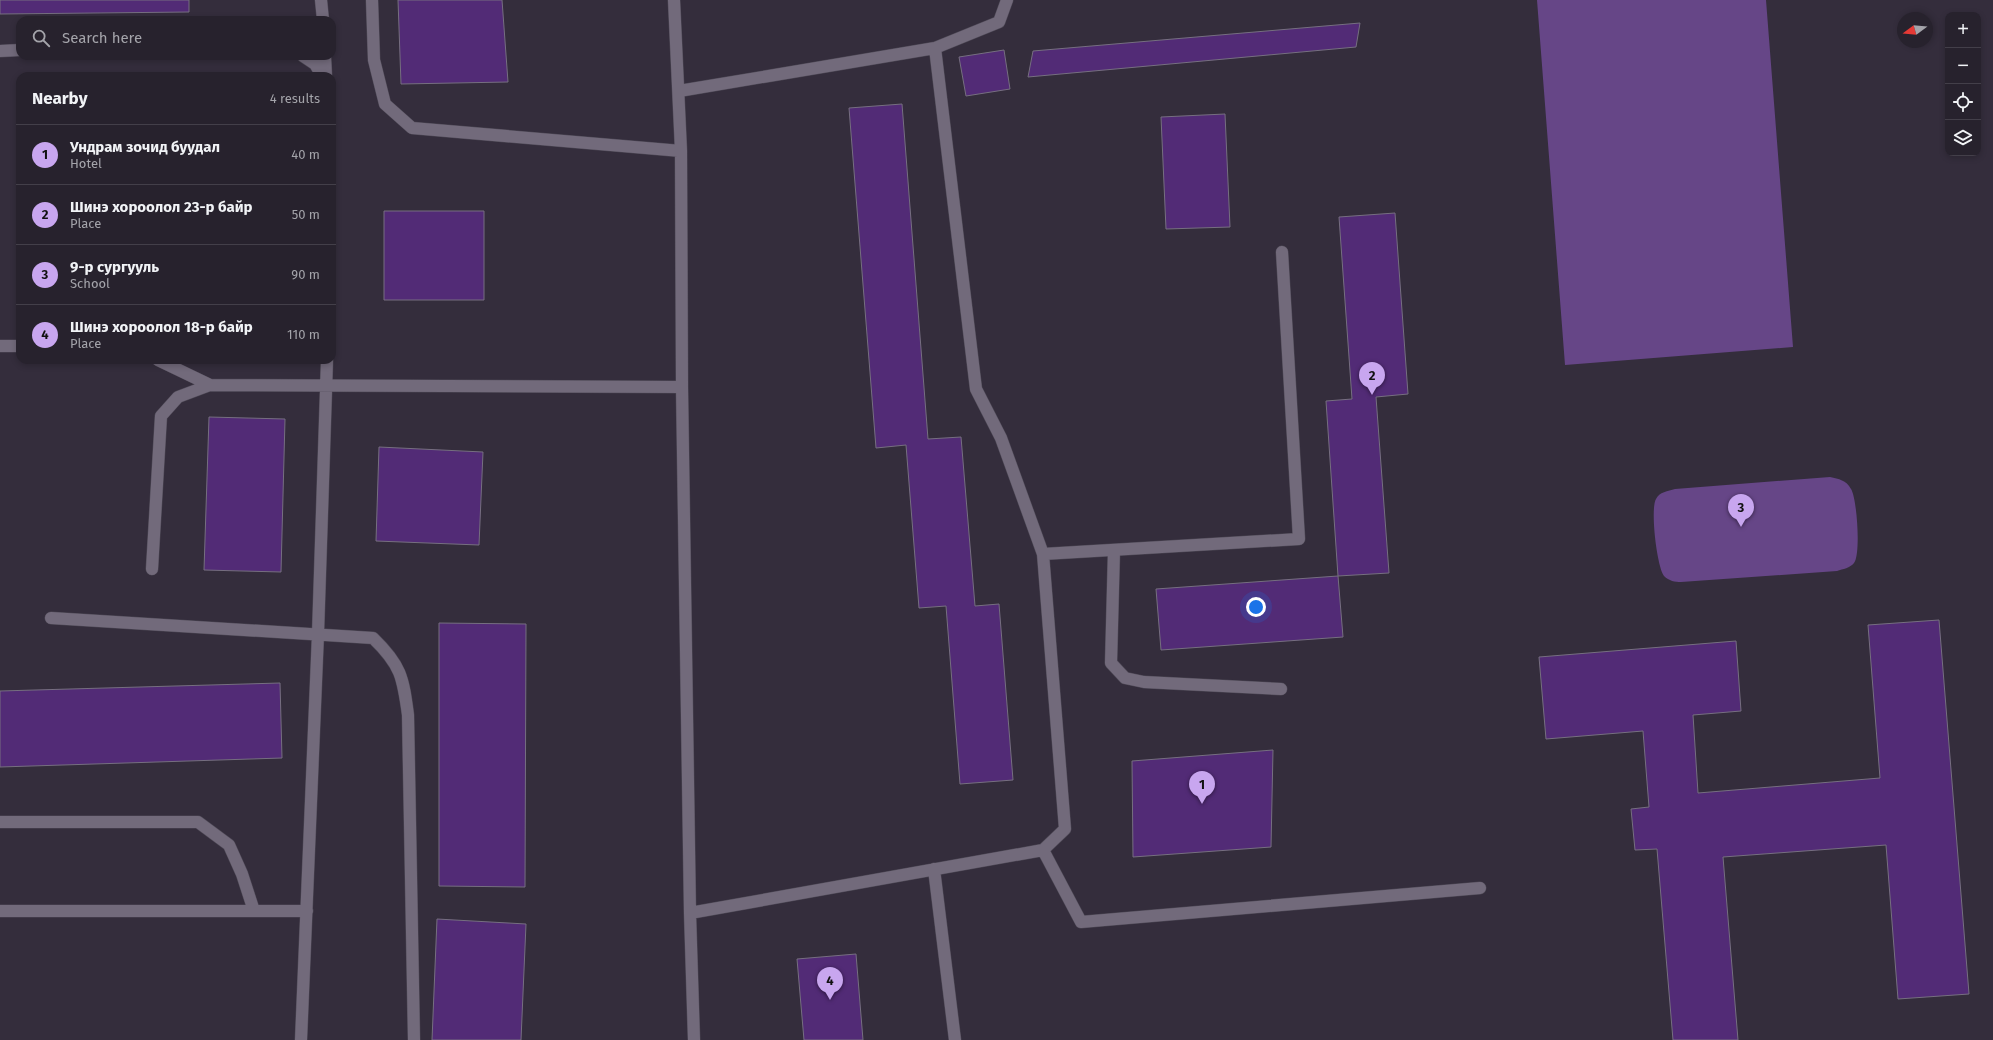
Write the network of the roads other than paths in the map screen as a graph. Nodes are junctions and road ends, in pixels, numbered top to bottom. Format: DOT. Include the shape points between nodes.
graph roads {
  1 [pos="321,0"];
  2 [pos="372,0"];
  3 [pos="674,0"];
  4 [pos="1007,0"];
  5 [pos="323,16"];
  6 [pos="935,48"];
  7 [pos="0,50"];
  8 [pos="16,50"];
  9 [pos="309,60"];
  10 [pos="325,60"];
  11 [pos="320,72"];
  12 [pos="326,72"];
  13 [pos="678,91"];
  14 [pos="681,151"];
  15 [pos="1282,252"];
  16 [pos="0,346"];
  17 [pos="16,346"];
  18 [pos="166,364"];
  19 [pos="327,364"];
  20 [pos="210,385"];
  21 [pos="327,385"];
  22 [pos="682,386"];
  23 [pos="1114,550"];
  24 [pos="1043,554"];
  25 [pos="152,569"];
  26 [pos="52,618"];
  27 [pos="318,634"];
  28 [pos="1281,689"];
  29 [pos="0,822"];
  30 [pos="1043,850"];
  31 [pos="934,869"];
  32 [pos="1480,888"];
  33 [pos="0,911"];
  34 [pos="254,911"];
  35 [pos="306,911"];
  36 [pos="690,913"];
  37 [pos="301,1040"];
  38 [pos="414,1040"];
  39 [pos="694,1040"];
  40 [pos="955,1040"];
  1 -- 5 [label="street"];
  2 -- 14 [label="street" via="374,60 385,104 412,128"];
  3 -- 13 [label="street"];
  4 -- 6 [label="street" via="999,22"];
  6 -- 13 [label="street"];
  6 -- 24 [label="street" via="976,389 1001,438"];
  7 -- 8 [label="street"];
  9 -- 11 [label="street"];
  10 -- 12 [label="street"];
  13 -- 14 [label="street"];
  14 -- 22 [label="street"];
  15 -- 23 [label="street" via="1299,540"];
  16 -- 17 [label="street"];
  18 -- 20 [label="street"];
  19 -- 21 [label="street"];
  20 -- 21 [label="street"];
  20 -- 25 [label="street" via="178,397 161,416"];
  21 -- 22 [label="street"];
  21 -- 27 [label="street"];
  22 -- 36 [label="street"];
  23 -- 24 [label="street"];
  23 -- 28 [label="street" via="1112,663 1125,678 1144,682"];
  24 -- 30 [label="street" via="1065,829"];
  26 -- 27 [label="street"];
  27 -- 35 [label="street"];
  27 -- 38 [label="street" via="373,638 390,655 404,681 408,715"];
  29 -- 34 [label="street" via="198,822 229,845"];
  30 -- 31 [label="street"];
  30 -- 32 [label="street" via="1081,922"];
  31 -- 36 [label="street"];
  31 -- 40 [label="street"];
  33 -- 34 [label="street"];
  34 -- 35 [label="street"];
  35 -- 37 [label="street"];
  36 -- 39 [label="street"];
}
